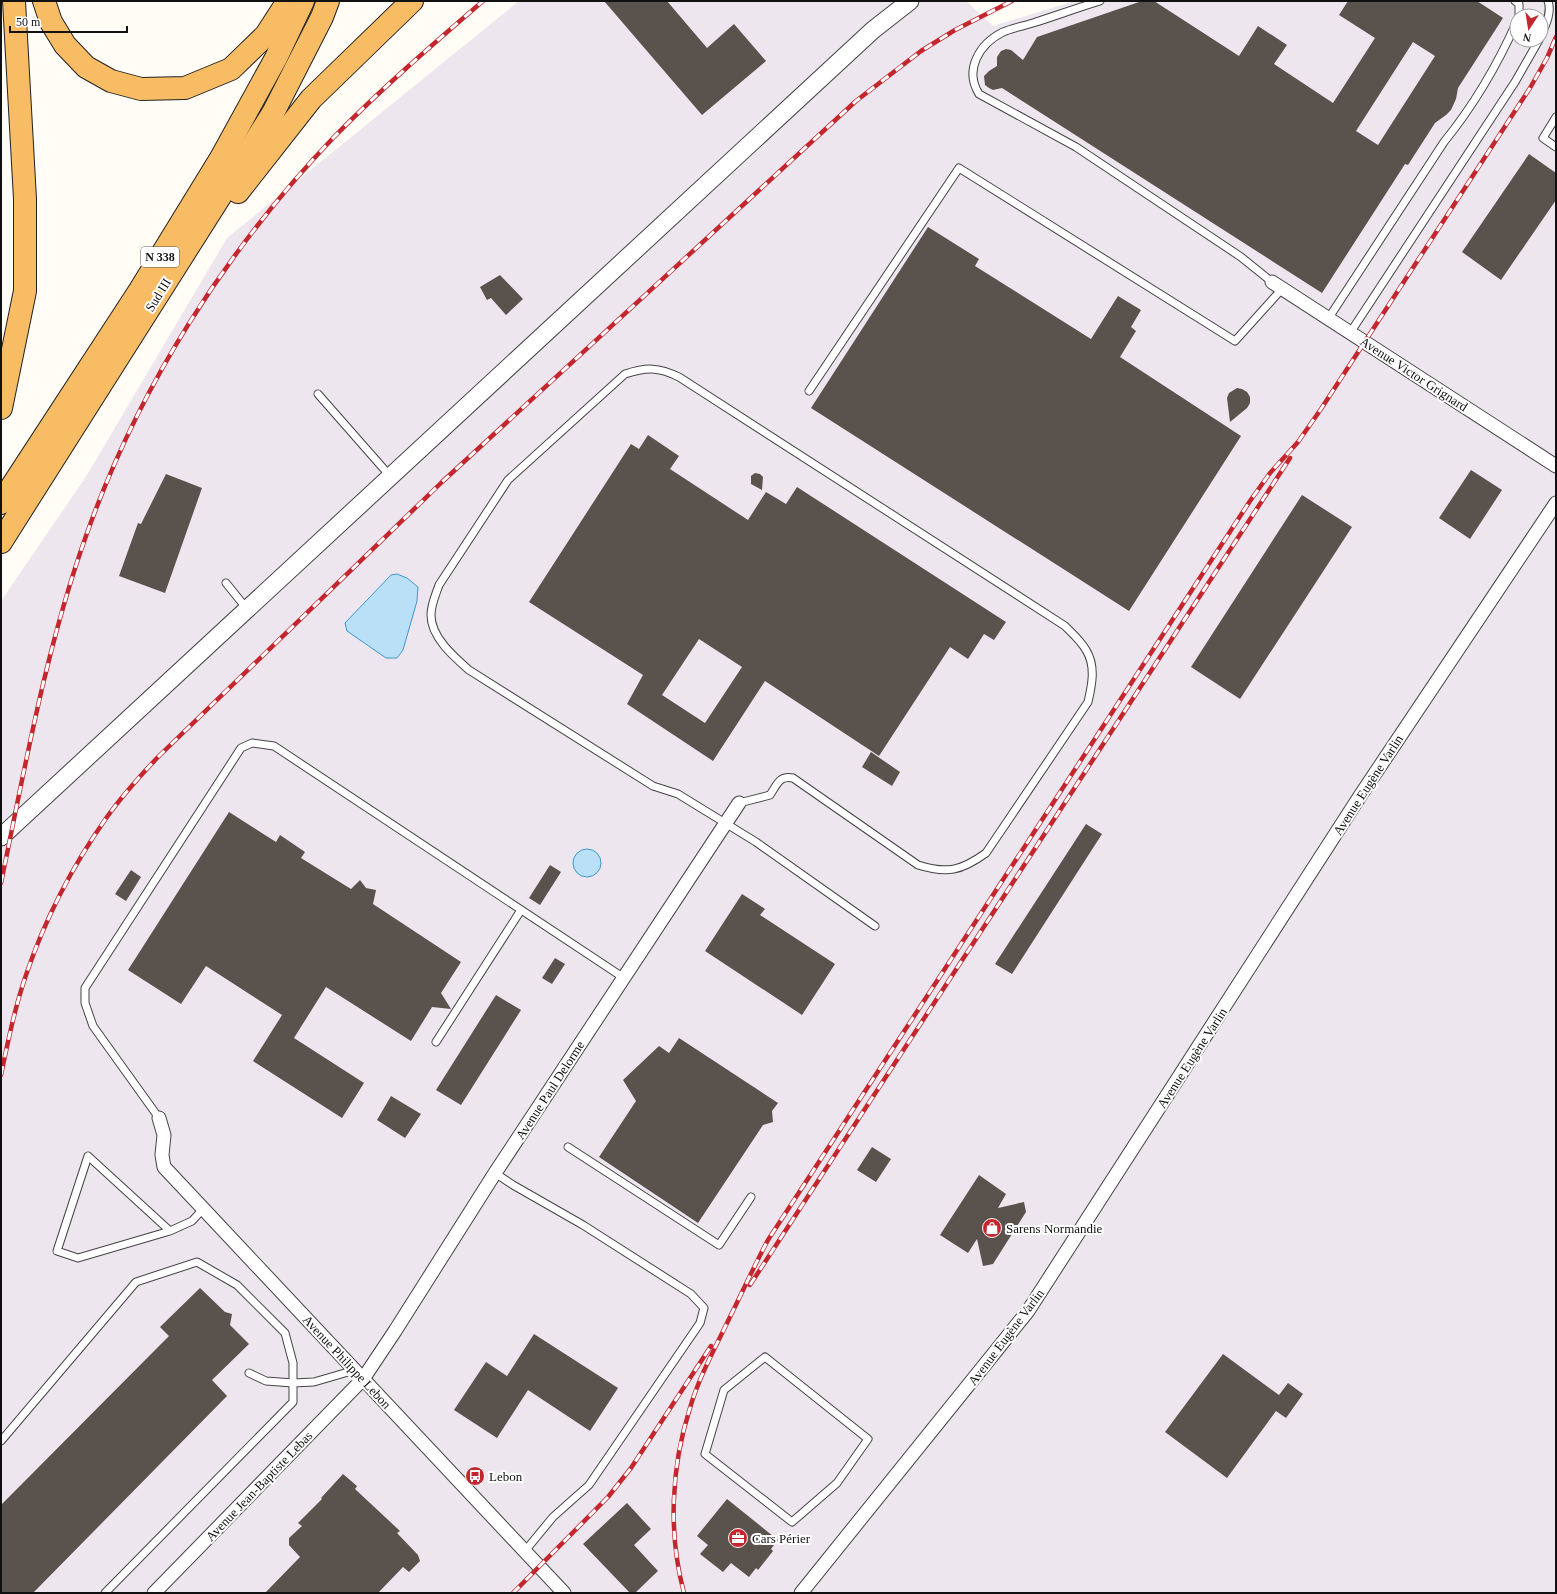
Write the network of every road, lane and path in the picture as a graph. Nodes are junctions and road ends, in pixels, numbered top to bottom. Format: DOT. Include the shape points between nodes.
graph roads {
  1 [pos="14,1"];
  2 [pos="44,1"];
  3 [pos="288,1"];
  4 [pos="303,1"];
  5 [pos="328,1"];
  6 [pos="412,1"];
  7 [pos="910,1"];
  8 [pos="1100,1"];
  9 [pos="1548,1"];
  10 [pos="1549,11"];
  11 [pos="1509,39"];
  12 [pos="1534,48"];
  13 [pos="1556,117"];
  14 [pos="1556,147"];
  15 [pos="211,211"];
  16 [pos="1277,286"];
  17 [pos="1328,319"];
  18 [pos="1350,333"];
  19 [pos="809,391"];
  20 [pos="318,394"];
  21 [pos="1,408"];
  22 [pos="1556,466"];
  23 [pos="390,476"];
  24 [pos="1,503"];
  25 [pos="1556,503"];
  26 [pos="1,542"];
  27 [pos="226,583"];
  28 [pos="247,609"];
  29 [pos="739,803"];
  30 [pos="726,823"];
  31 [pos="1,837"];
  32 [pos="521,910"];
  33 [pos="875,926"];
  34 [pos="624,978"];
  35 [pos="436,1042"];
  36 [pos="159,1118"];
  37 [pos="568,1147"];
  38 [pos="496,1172"];
  39 [pos="751,1197"];
  40 [pos="203,1209"];
  41 [pos="170,1232"];
  42 [pos="249,1373"];
  43 [pos="359,1375"];
  44 [pos="293,1383"];
  45 [pos="1,1441"];
  46 [pos="792,1522"];
  47 [pos="525,1551"];
  48 [pos="106,1593"];
  49 [pos="154,1593"];
  50 [pos="564,1593"];
  51 [pos="801,1593"];
  1 -- 21 [label="highway" via="25,199 25,291"];
  2 -- 3 [label="highway" via="51,22 65,45 86,67 111,81 141,89 185,88 231,70 266,35"];
  4 -- 24 [label="highway, Sud III / N 338" via="276,58 221,158 140,290"];
  5 -- 15 [label="highway, Sud III / N 338" via="273,113"];
  6 -- 15 [label="highway" via="311,98 236,194"];
  7 -- 23 [label="street" via="873,30"];
  8 -- 16 [label="lane" via="1003,32 985,46 974,62 972,74 979,94 1069,143 1241,257"];
  9 -- 10 [label="lane"];
  11 -- 17 [label="lane" via="1463,119 1444,142"];
  12 -- 18 [label="lane" via="1515,82"];
  13 -- 14 [label="lane" via="1543,138"];
  15 -- 26 [label="highway, Sud III / N 338"];
  16 -- 17 [label="street, Avenue Victor Grignard"];
  16 -- 19 [label="lane" via="1235,341 959,168"];
  17 -- 18 [label="street, Avenue Victor Grignard"];
  18 -- 22 [label="street, Avenue Victor Grignard"];
  20 -- 23 [label="lane"];
  23 -- 28 [label="street"];
  25 -- 51 [label="street, Avenue Eugène Varlin" via="1360,796 1028,1311"];
  27 -- 28 [label="lane"];
  28 -- 31 [label="street"];
  29 -- 30 [label="street, Avenue Paul Delorme"];
  29 -- 30 [label="lane" via="770,795 782,778 793,778 918,865 953,870 969,865 986,853 1088,702 1093,670 1087,650 1065,626 679,377 667,371 641,369 625,374 508,480 439,585 433,603 432,623 448,649 468,670 654,786 678,794"];
  30 -- 33 [label="lane"];
  30 -- 34 [label="street, Avenue Paul Delorme"];
  32 -- 34 [label="lane"];
  32 -- 35 [label="lane"];
  32 -- 36 [label="lane" via="274,746 252,743 241,748 85,988 84,1003 93,1026"];
  34 -- 38 [label="street, Avenue Paul Delorme"];
  36 -- 40 [label="street, Avenue Philippe Lebon" via="164,1135 164,1167"];
  37 -- 39 [label="lane" via="719,1245"];
  38 -- 43 [label="street, Avenue Paul Delorme" via="395,1331"];
  38 -- 47 [label="lane" via="513,1185 583,1225 691,1294 704,1308 700,1323 589,1485 553,1517"];
  40 -- 41 [label="lane" via="192,1221"];
  40 -- 43 [label="street, Avenue Philippe Lebon"];
  41 -- 41 [label="lane" via="88,1156 57,1251 78,1258"];
  42 -- 44 [label="lane" via="266,1381"];
  43 -- 44 [label="lane"];
  43 -- 47 [label="street, Avenue Philippe Lebon"];
  43 -- 49 [label="street, Avenue Jean-Baptiste Lebas"];
  44 -- 45 [label="lane" via="293,1363 285,1333 237,1285 197,1262 136,1282"];
  44 -- 48 [label="lane" via="293,1402"];
  46 -- 46 [label="lane" via="704,1454 724,1390 765,1357 868,1439 837,1483"];
  47 -- 50 [label="street, Avenue Philippe Lebon"];
}
